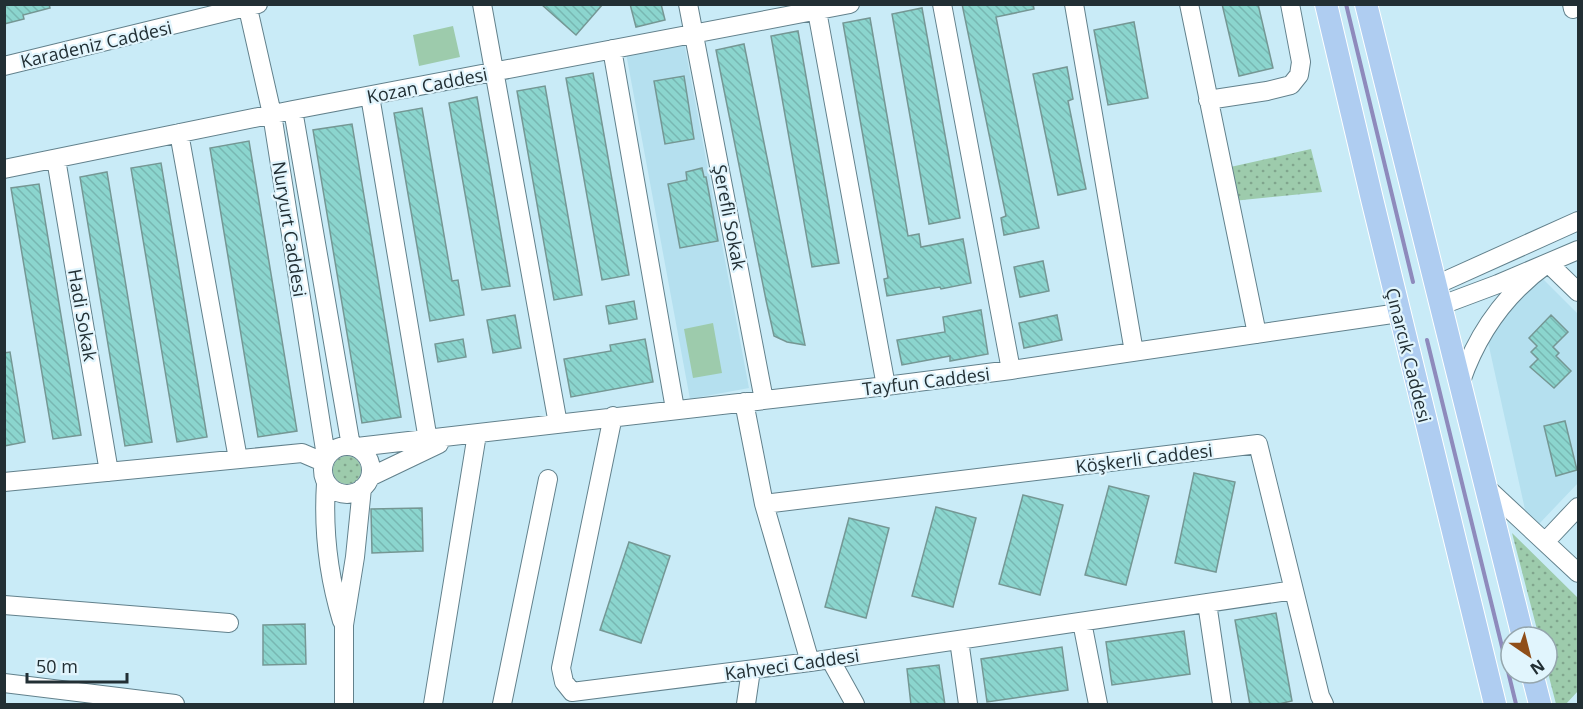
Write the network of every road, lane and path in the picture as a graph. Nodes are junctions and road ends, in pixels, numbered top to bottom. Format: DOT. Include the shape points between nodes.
graph roads {
  1 [pos="482,4"];
  2 [pos="688,4"];
  3 [pos="850,4"];
  4 [pos="942,4"];
  5 [pos="1074,4"];
  6 [pos="1189,4"];
  7 [pos="1290,4"];
  8 [pos="1326,4"];
  9 [pos="1366,4"];
  10 [pos="1572,4"];
  11 [pos="251,5"];
  12 [pos="1578,7"];
  13 [pos="817,11"];
  14 [pos="695,34"];
  15 [pos="612,50"];
  16 [pos="4,66"];
  17 [pos="494,72"];
  18 [pos="370,96"];
  19 [pos="1208,100"];
  20 [pos="293,110"];
  21 [pos="272,114"];
  22 [pos="179,133"];
  23 [pos="56,159"];
  24 [pos="4,169"];
  25 [pos="1578,221"];
  26 [pos="1578,250"];
  27 [pos="1548,263"];
  28 [pos="1578,292"];
  29 [pos="1439,295"];
  30 [pos="1399,313"];
  31 [pos="1257,334"];
  32 [pos="1134,352"];
  33 [pos="1011,370"];
  34 [pos="1461,381"];
  35 [pos="886,386"];
  36 [pos="764,400"];
  37 [pos="744,402"];
  38 [pos="675,409"];
  39 [pos="613,416"];
  40 [pos="558,424"];
  41 [pos="477,435"];
  42 [pos="451,438"];
  43 [pos="428,440"];
  44 [pos="354,447"];
  45 [pos="238,459"];
  46 [pos="325,459"];
  47 [pos="109,472"];
  48 [pos="548,479"];
  49 [pos="4,482"];
  50 [pos="326,483"];
  51 [pos="366,483"];
  52 [pos="1487,488"];
  53 [pos="764,504"];
  54 [pos="1578,507"];
  55 [pos="1545,542"];
  56 [pos="1578,573"];
  57 [pos="1294,590"];
  58 [pos="1207,603"];
  59 [pos="4,605"];
  60 [pos="1083,622"];
  61 [pos="230,623"];
  62 [pos="344,625"];
  63 [pos="1520,625"];
  64 [pos="959,640"];
  65 [pos="830,659"];
  66 [pos="810,662"];
  67 [pos="751,670"];
  68 [pos="4,683"];
  69 [pos="1535,685"];
  70 [pos="175,705"];
  71 [pos="344,705"];
  72 [pos="433,705"];
  73 [pos="502,705"];
  74 [pos="746,705"];
  75 [pos="855,705"];
  76 [pos="968,705"];
  77 [pos="1098,705"];
  78 [pos="1222,705"];
  79 [pos="1324,705"];
  80 [pos="1495,705"];
  81 [pos="1540,705"];
  1 -- 17 [label="street"];
  2 -- 14 [label="street, Şerefli Sokak"];
  3 -- 13 [label="street, Kozan Caddesi"];
  4 -- 33 [label="street"];
  5 -- 32 [label="street"];
  6 -- 19 [label="street"];
  7 -- 19 [label="street" via="1301,62 1299,75 1291,85"];
  8 -- 30 [label="main road, Çınarcık Caddesi"];
  9 -- 29 [label="main road"];
  10 -- 12 [label="street" via="1573,9"];
  11 -- 16 [label="street, Karadeniz Caddesi"];
  11 -- 21 [label="street, Nuryurt Caddesi"];
  13 -- 14 [label="street, Kozan Caddesi"];
  13 -- 35 [label="street"];
  14 -- 15 [label="street, Kozan Caddesi"];
  14 -- 36 [label="street, Şerefli Sokak"];
  15 -- 17 [label="street, Kozan Caddesi"];
  15 -- 38 [label="street"];
  17 -- 18 [label="street, Kozan Caddesi"];
  17 -- 40 [label="street"];
  18 -- 20 [label="street, Kozan Caddesi"];
  18 -- 43 [label="street"];
  19 -- 31 [label="street"];
  20 -- 21 [label="street, Kozan Caddesi"];
  20 -- 44 [label="street"];
  21 -- 22 [label="street, Kozan Caddesi"];
  21 -- 46 [label="street, Nuryurt Caddesi"];
  22 -- 23 [label="street, Kozan Caddesi"];
  22 -- 45 [label="street"];
  23 -- 24 [label="street, Kozan Caddesi"];
  23 -- 47 [label="street, Hadi Sokak"];
  25 -- 29 [label="street"];
  26 -- 27 [label="street"];
  27 -- 28 [label="street"];
  27 -- 29 [label="street"];
  27 -- 34 [label="street" via="1515,290 1496,313 1473,350"];
  29 -- 34 [label="main road"];
  30 -- 31 [label="street, Tayfun Caddesi"];
  30 -- 80 [label="main road, Çınarcık Caddesi"];
  31 -- 32 [label="street, Tayfun Caddesi"];
  32 -- 33 [label="street, Tayfun Caddesi"];
  33 -- 35 [label="street, Tayfun Caddesi"];
  34 -- 52 [label="main road"];
  35 -- 36 [label="street, Tayfun Caddesi"];
  36 -- 37 [label="street, Tayfun Caddesi"];
  37 -- 38 [label="street, Tayfun Caddesi"];
  37 -- 53 [label="street"];
  38 -- 39 [label="street, Tayfun Caddesi"];
  39 -- 40 [label="street, Tayfun Caddesi"];
  39 -- 67 [label="street, Kahveci Caddesi" via="561,668 564,682 572,692"];
  40 -- 41 [label="street, Tayfun Caddesi"];
  41 -- 42 [label="street, Tayfun Caddesi"];
  41 -- 72 [label="street"];
  42 -- 43 [label="street, Tayfun Caddesi"];
  42 -- 51 [label="street"];
  43 -- 44 [label="street, Tayfun Caddesi"];
  44 -- 46 [label="street" via="337,447"];
  44 -- 51 [label="street" via="370,463"];
  45 -- 46 [label="street" via="302,453"];
  45 -- 47 [label="street"];
  46 -- 50 [label="street"];
  47 -- 49 [label="street"];
  48 -- 73 [label="street"];
  50 -- 51 [label="street" via="343,494 356,492"];
  50 -- 62 [label="street" via="327,555"];
  51 -- 62 [label="street"];
  52 -- 55 [label="street"];
  52 -- 63 [label="main road"];
  53 -- 57 [label="street, Köşkerli Caddesi" via="1258,444"];
  53 -- 66 [label="street"];
  54 -- 55 [label="street"];
  55 -- 56 [label="street"];
  57 -- 58 [label="street, Kahveci Caddesi"];
  57 -- 79 [label="street, Köşkerli Caddesi"];
  58 -- 60 [label="street, Kahveci Caddesi"];
  58 -- 78 [label="street"];
  59 -- 61 [label="street"];
  60 -- 64 [label="street, Kahveci Caddesi"];
  60 -- 77 [label="street"];
  62 -- 71 [label="street"];
  64 -- 65 [label="street, Kahveci Caddesi"];
  64 -- 76 [label="street"];
  65 -- 66 [label="street, Kahveci Caddesi"];
  65 -- 75 [label="street"];
  66 -- 67 [label="street, Kahveci Caddesi"];
  67 -- 74 [label="street"];
  68 -- 70 [label="street"];
  69 -- 81 [label="main road"];
}
